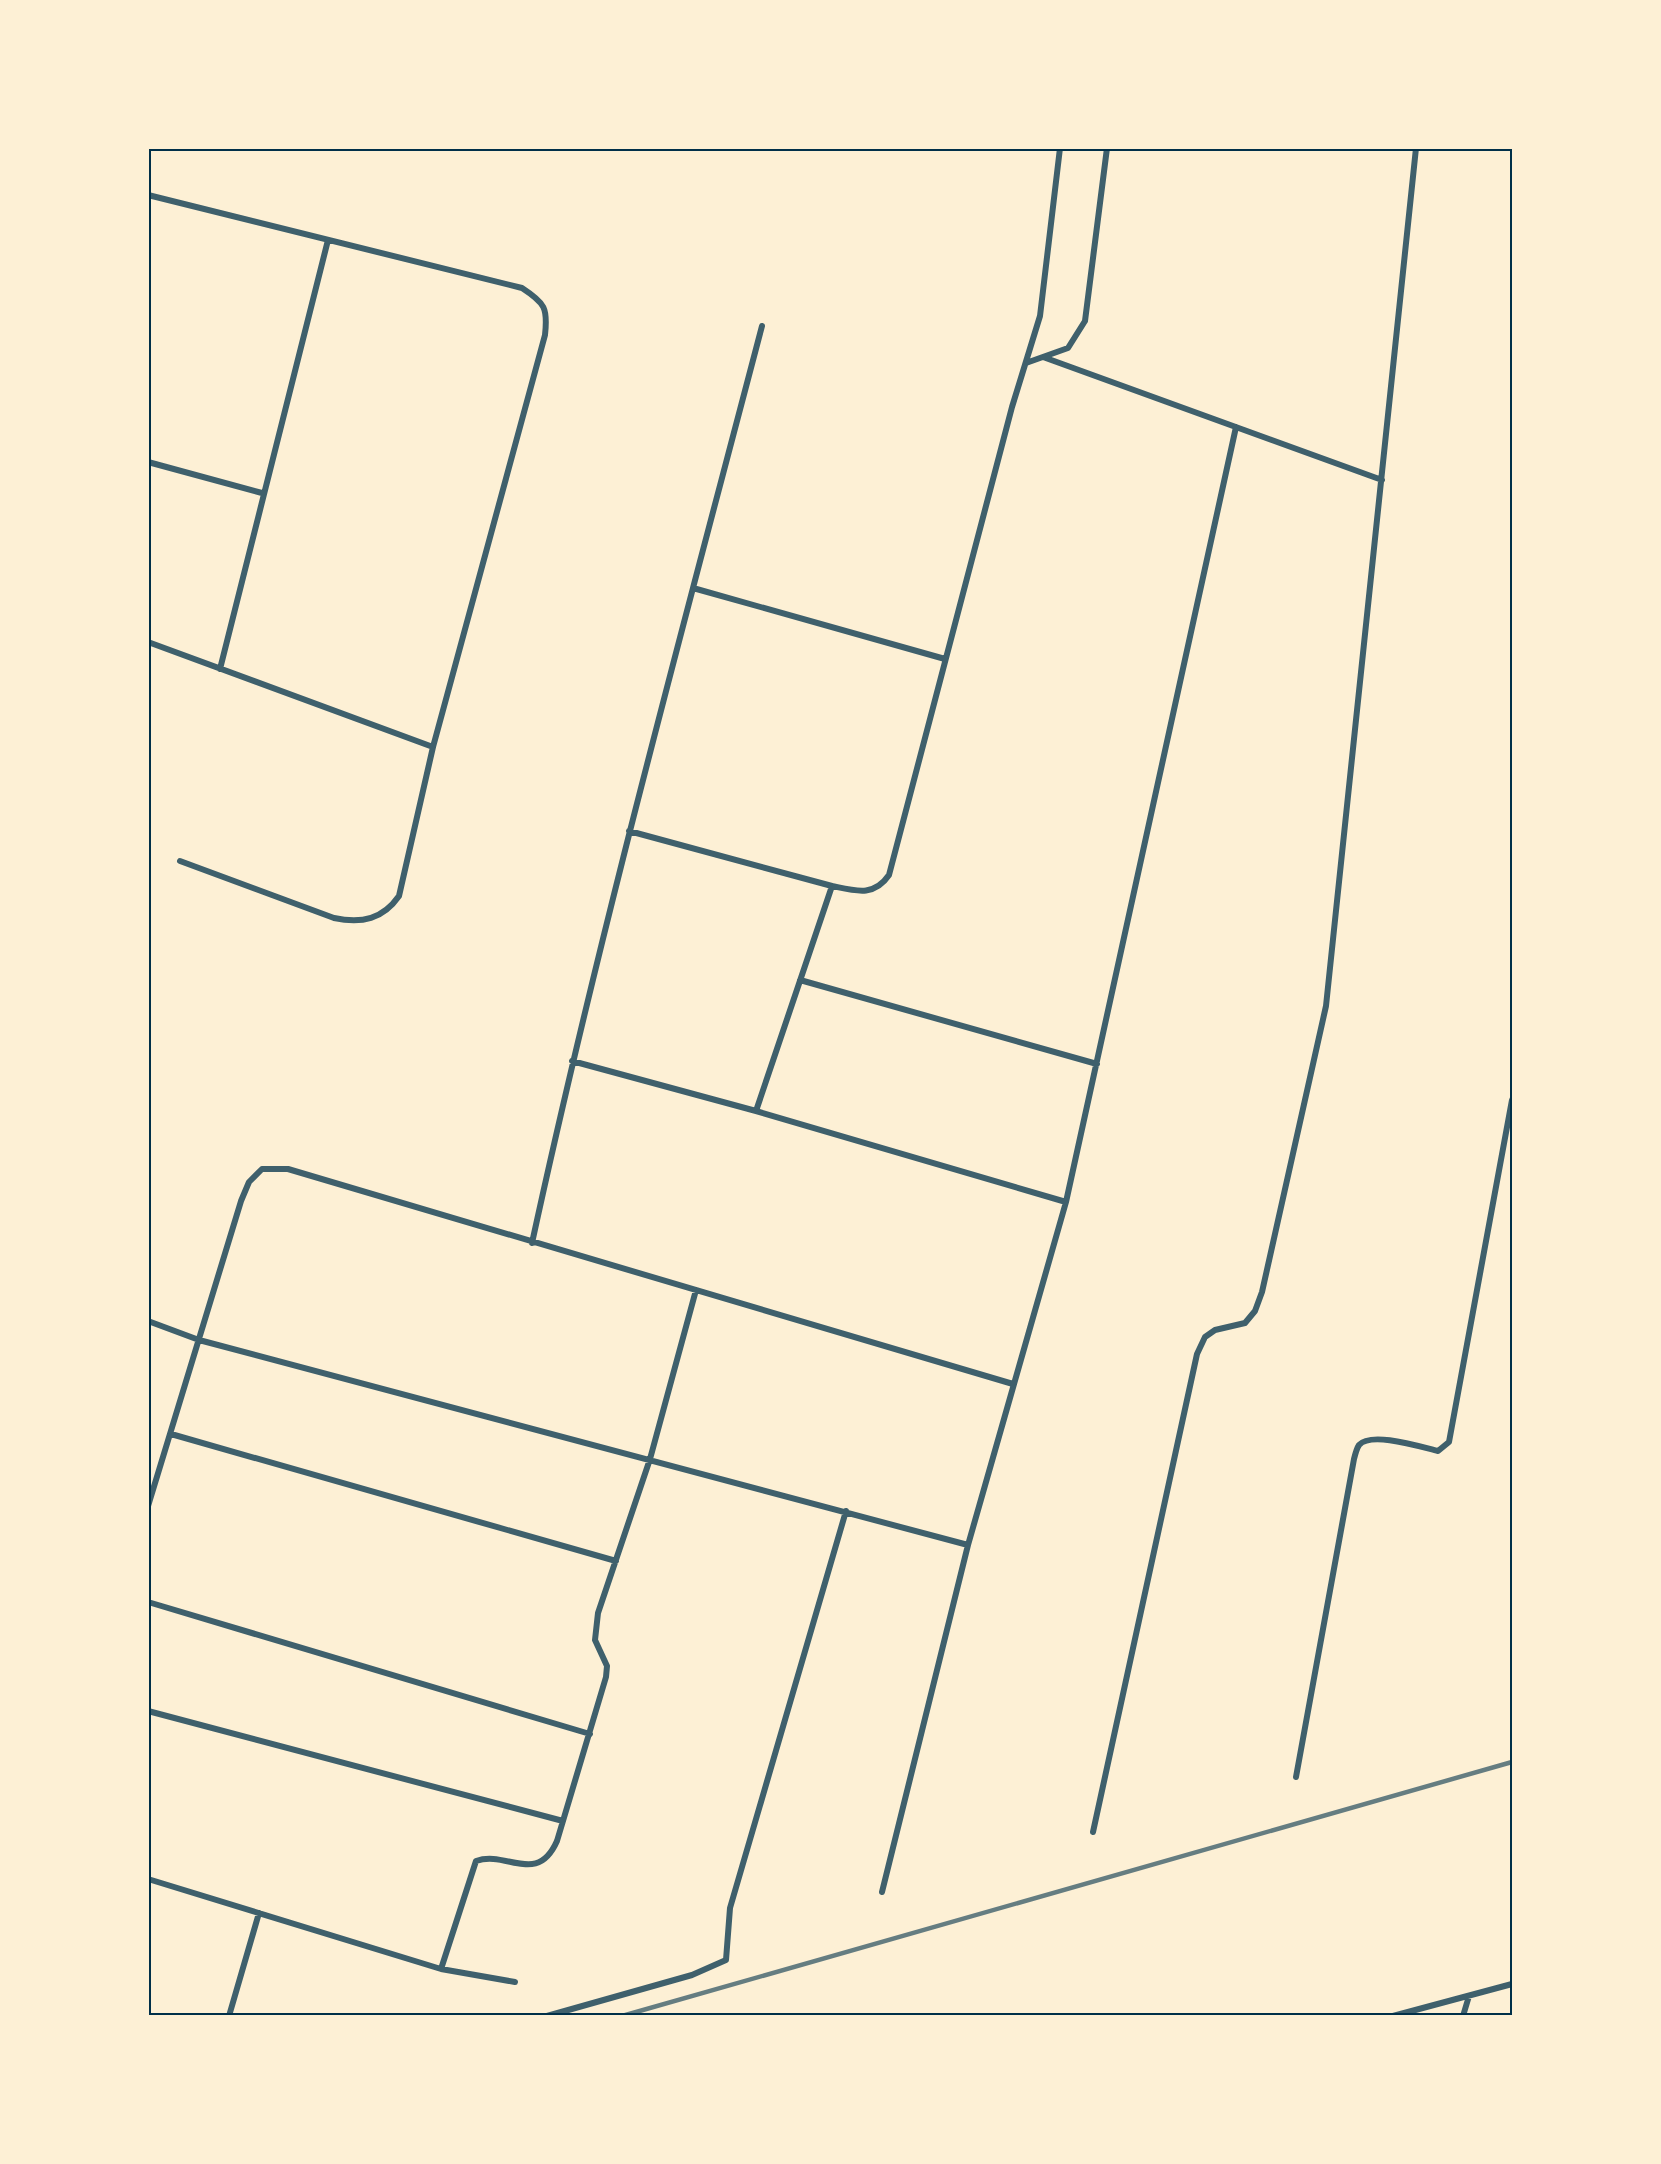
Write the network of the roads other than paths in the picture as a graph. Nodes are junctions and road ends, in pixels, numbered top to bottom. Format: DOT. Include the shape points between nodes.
graph roads {
  1 [pos="1060,148"];
  2 [pos="1107,148"];
  3 [pos="1416,148"];
  4 [pos="148,195"];
  5 [pos="328,240"];
  6 [pos="762,326"];
  7 [pos="1043,357"];
  8 [pos="1026,363"];
  9 [pos="1236,427"];
  10 [pos="148,462"];
  11 [pos="1382,480"];
  12 [pos="262,493"];
  13 [pos="693,588"];
  14 [pos="148,642"];
  15 [pos="945,659"];
  16 [pos="220,669"];
  17 [pos="433,747"];
  18 [pos="629,831"];
  19 [pos="180,861"];
  20 [pos="832,886"];
  21 [pos="800,980"];
  22 [pos="572,1061"];
  23 [pos="1097,1064"];
  24 [pos="1512,1100"];
  25 [pos="756,1111"];
  26 [pos="1066,1202"];
  27 [pos="532,1243"];
  28 [pos="696,1290"];
  29 [pos="148,1321"];
  30 [pos="199,1340"];
  31 [pos="1012,1383"];
  32 [pos="171,1434"];
  33 [pos="650,1459"];
  34 [pos="148,1506"];
  35 [pos="846,1511"];
  36 [pos="968,1545"];
  37 [pos="616,1561"];
  38 [pos="148,1602"];
  39 [pos="148,1711"];
  40 [pos="590,1734"];
  41 [pos="1296,1777"];
  42 [pos="563,1821"];
  43 [pos="1093,1832"];
  44 [pos="148,1879"];
  45 [pos="882,1892"];
  46 [pos="259,1912"];
  47 [pos="441,1969"];
  48 [pos="515,1982"];
  49 [pos="1512,1984"];
  50 [pos="1469,1996"];
  51 [pos="229,2016"];
  52 [pos="547,2016"];
  53 [pos="1393,2016"];
  54 [pos="1463,2016"];
  1 -- 8 [label="street" via="1040,316"];
  2 -- 7 [label="street" via="1085,321 1068,348"];
  3 -- 11 [label="street"];
  4 -- 5 [label="street"];
  5 -- 12 [label="street"];
  5 -- 17 [label="street" via="522,288 540,300 547,315 545,335"];
  6 -- 13 [label="street"];
  7 -- 8 [label="street"];
  7 -- 9 [label="street"];
  8 -- 15 [label="street"];
  9 -- 11 [label="street"];
  9 -- 23 [label="street"];
  10 -- 12 [label="street"];
  11 -- 43 [label="street" via="1326,1006 1255,1311 1245,1323 1215,1330 1205,1337 1197,1354"];
  12 -- 16 [label="street"];
  13 -- 15 [label="street"];
  13 -- 18 [label="street"];
  14 -- 16 [label="street"];
  15 -- 20 [label="street" via="889,875 872,891"];
  16 -- 17 [label="street"];
  17 -- 19 [label="street" via="399,896 378,917 351,922 334,918"];
  18 -- 20 [label="street"];
  18 -- 22 [label="street"];
  20 -- 21 [label="street"];
  21 -- 23 [label="street"];
  21 -- 25 [label="street"];
  22 -- 25 [label="street"];
  22 -- 27 [label="street"];
  23 -- 26 [label="street"];
  24 -- 41 [label="street" via="1449,1442 1438,1451 1382,1439 1369,1439 1359,1445"];
  25 -- 26 [label="street"];
  26 -- 31 [label="street"];
  27 -- 28 [label="street"];
  27 -- 30 [label="street" via="288,1169 262,1169 249,1182 240,1201"];
  28 -- 31 [label="street"];
  28 -- 33 [label="street"];
  29 -- 30 [label="street"];
  30 -- 32 [label="street"];
  30 -- 33 [label="street"];
  31 -- 36 [label="street"];
  32 -- 34 [label="street"];
  32 -- 37 [label="street"];
  33 -- 35 [label="street"];
  33 -- 37 [label="street"];
  35 -- 36 [label="street"];
  35 -- 52 [label="street" via="730,1908 726,1960 692,1976"];
  36 -- 45 [label="street"];
  37 -- 40 [label="street" via="595,1627 595,1640 607,1666"];
  38 -- 40 [label="street"];
  39 -- 42 [label="street"];
  40 -- 42 [label="street"];
  42 -- 47 [label="street" via="550,1855 542,1861 516,1864 487,1857 476,1861"];
  44 -- 46 [label="street"];
  46 -- 47 [label="street"];
  46 -- 51 [label="street"];
  47 -- 48 [label="street"];
  49 -- 50 [label="street"];
  50 -- 53 [label="street"];
  50 -- 54 [label="street"];
}
